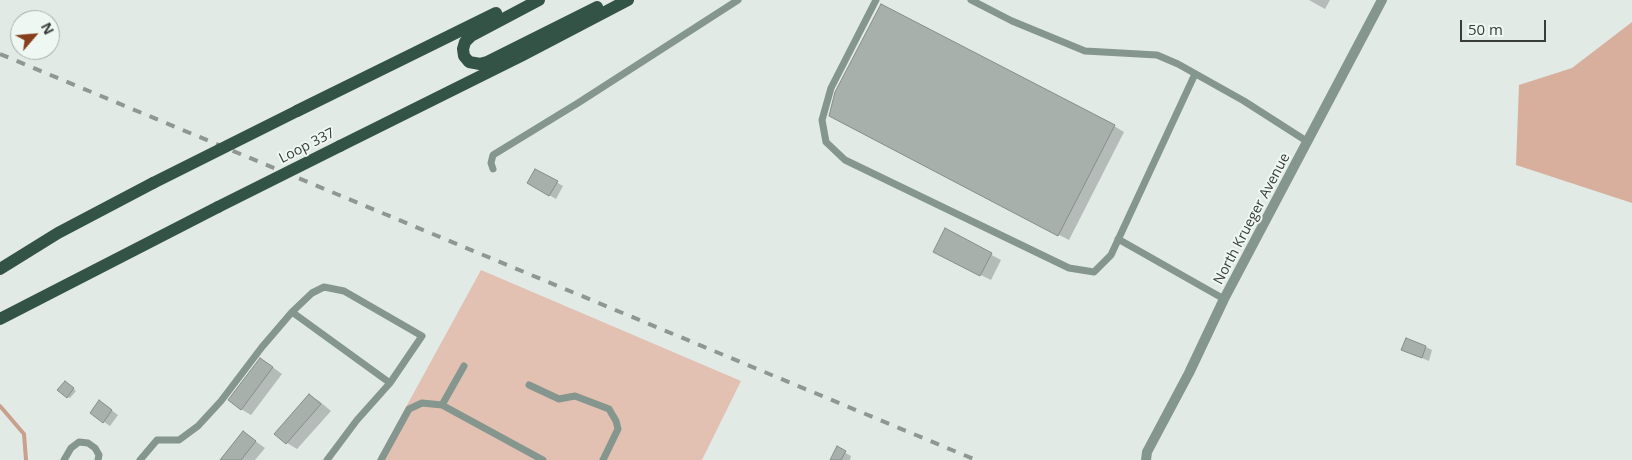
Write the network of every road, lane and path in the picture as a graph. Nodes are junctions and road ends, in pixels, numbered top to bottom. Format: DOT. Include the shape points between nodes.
graph roads {
  1 [pos="521,0"];
  2 [pos="539,0"];
  3 [pos="610,0"];
  4 [pos="628,0"];
  5 [pos="738,0"];
  6 [pos="876,0"];
  7 [pos="971,0"];
  8 [pos="1382,0"];
  9 [pos="1195,74"];
  10 [pos="1308,142"];
  11 [pos="493,170"];
  12 [pos="1118,239"];
  13 [pos="0,269"];
  14 [pos="1224,299"];
  15 [pos="292,312"];
  16 [pos="0,319"];
  17 [pos="464,366"];
  18 [pos="390,383"];
  19 [pos="529,385"];
  20 [pos="442,405"];
  21 [pos="1146,456"];
  22 [pos="64,460"];
  23 [pos="98,460"];
  24 [pos="140,460"];
  25 [pos="327,460"];
  26 [pos="381,460"];
  27 [pos="543,460"];
  28 [pos="603,460"];
  29 [pos="1139,460"];
  1 -- 13 [label="main road, bridge" via="153,183 58,233"];
  2 -- 3 [label="main road" via="471,36 465,42 464,56 469,62 487,62"];
  4 -- 16 [label="main road, Loop 337, bridge"];
  5 -- 11 [label="lane" via="494,155"];
  6 -- 12 [label="lane" via="831,88 822,120 826,142 845,160 1069,268 1094,272 1111,255"];
  7 -- 9 [label="lane" via="1085,51 1157,56"];
  8 -- 10 [label="street, North Krueger Avenue"];
  9 -- 10 [label="lane"];
  9 -- 12 [label="lane"];
  10 -- 14 [label="street, North Krueger Avenue"];
  12 -- 14 [label="lane"];
  14 -- 21 [label="street, North Krueger Avenue"];
  15 -- 18 [label="lane"];
  15 -- 18 [label="lane" via="312,293 324,287 344,291 422,336"];
  15 -- 24 [label="lane" via="198,426 179,440 156,440"];
  17 -- 20 [label="lane"];
  18 -- 25 [label="lane"];
  19 -- 28 [label="lane" via="559,399 574,396 609,410 618,429"];
  20 -- 26 [label="lane" via="422,403 409,409"];
  20 -- 27 [label="lane"];
  21 -- 29 [label="street, North Krueger Avenue"];
  22 -- 23 [label="lane" via="71,448 80,442 95,448"];
}
